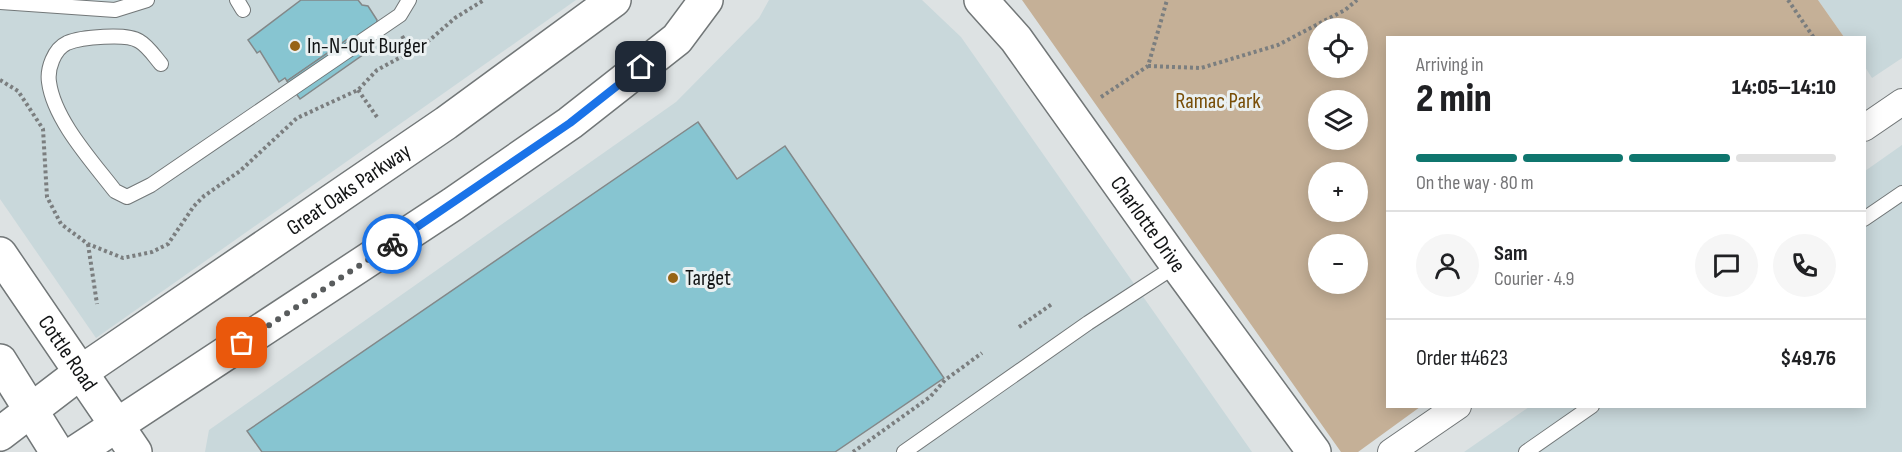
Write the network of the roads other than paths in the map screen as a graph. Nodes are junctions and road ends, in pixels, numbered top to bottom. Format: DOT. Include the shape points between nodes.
graph roads {
  1 [pos="147,0"];
  2 [pos="409,0"];
  3 [pos="614,0"];
  4 [pos="706,0"];
  5 [pos="981,0"];
  6 [pos="0,2"];
  7 [pos="161,64"];
  8 [pos="1902,102"];
  9 [pos="1866,127"];
  10 [pos="1902,193"];
  11 [pos="1866,218"];
  12 [pos="0,254"];
  13 [pos="1177,265"];
  14 [pos="0,361"];
  15 [pos="81,372"];
  16 [pos="1455,408"];
  17 [pos="1589,408"];
  18 [pos="33,411"];
  19 [pos="116,425"];
  20 [pos="0,434"];
  21 [pos="57,452"];
  22 [pos="76,452"];
  23 [pos="135,452"];
  24 [pos="904,452"];
  25 [pos="1314,452"];
  26 [pos="1391,452"];
  27 [pos="1526,452"];
  1 -- 6 [label="lane" via="115,10"];
  2 -- 7 [label="lane" via="400,15 152,185 127,197 115,191 55,109 48,80 51,64 67,43 117,36 138,40"];
  3 -- 15 [label="main road, Great Oaks Parkway" via="446,123"];
  4 -- 19 [label="main road" via="677,39 570,123"];
  5 -- 13 [label="main road, Charlotte Drive" via="1023,48"];
  8 -- 9 [label="street"];
  10 -- 11 [label="lane"];
  12 -- 15 [label="main road, Cottle Road"];
  13 -- 24 [label="lane"];
  13 -- 25 [label="main road, Charlotte Drive"];
  14 -- 18 [label="main road"];
  15 -- 18 [label="main road, Great Oaks Parkway"];
  15 -- 19 [label="main road, Cottle Road"];
  16 -- 26 [label="street"];
  17 -- 27 [label="lane"];
  18 -- 20 [label="main road, Great Oaks Parkway"];
  18 -- 21 [label="main road"];
  19 -- 22 [label="main road"];
  19 -- 23 [label="main road, Cottle Road"];
}
